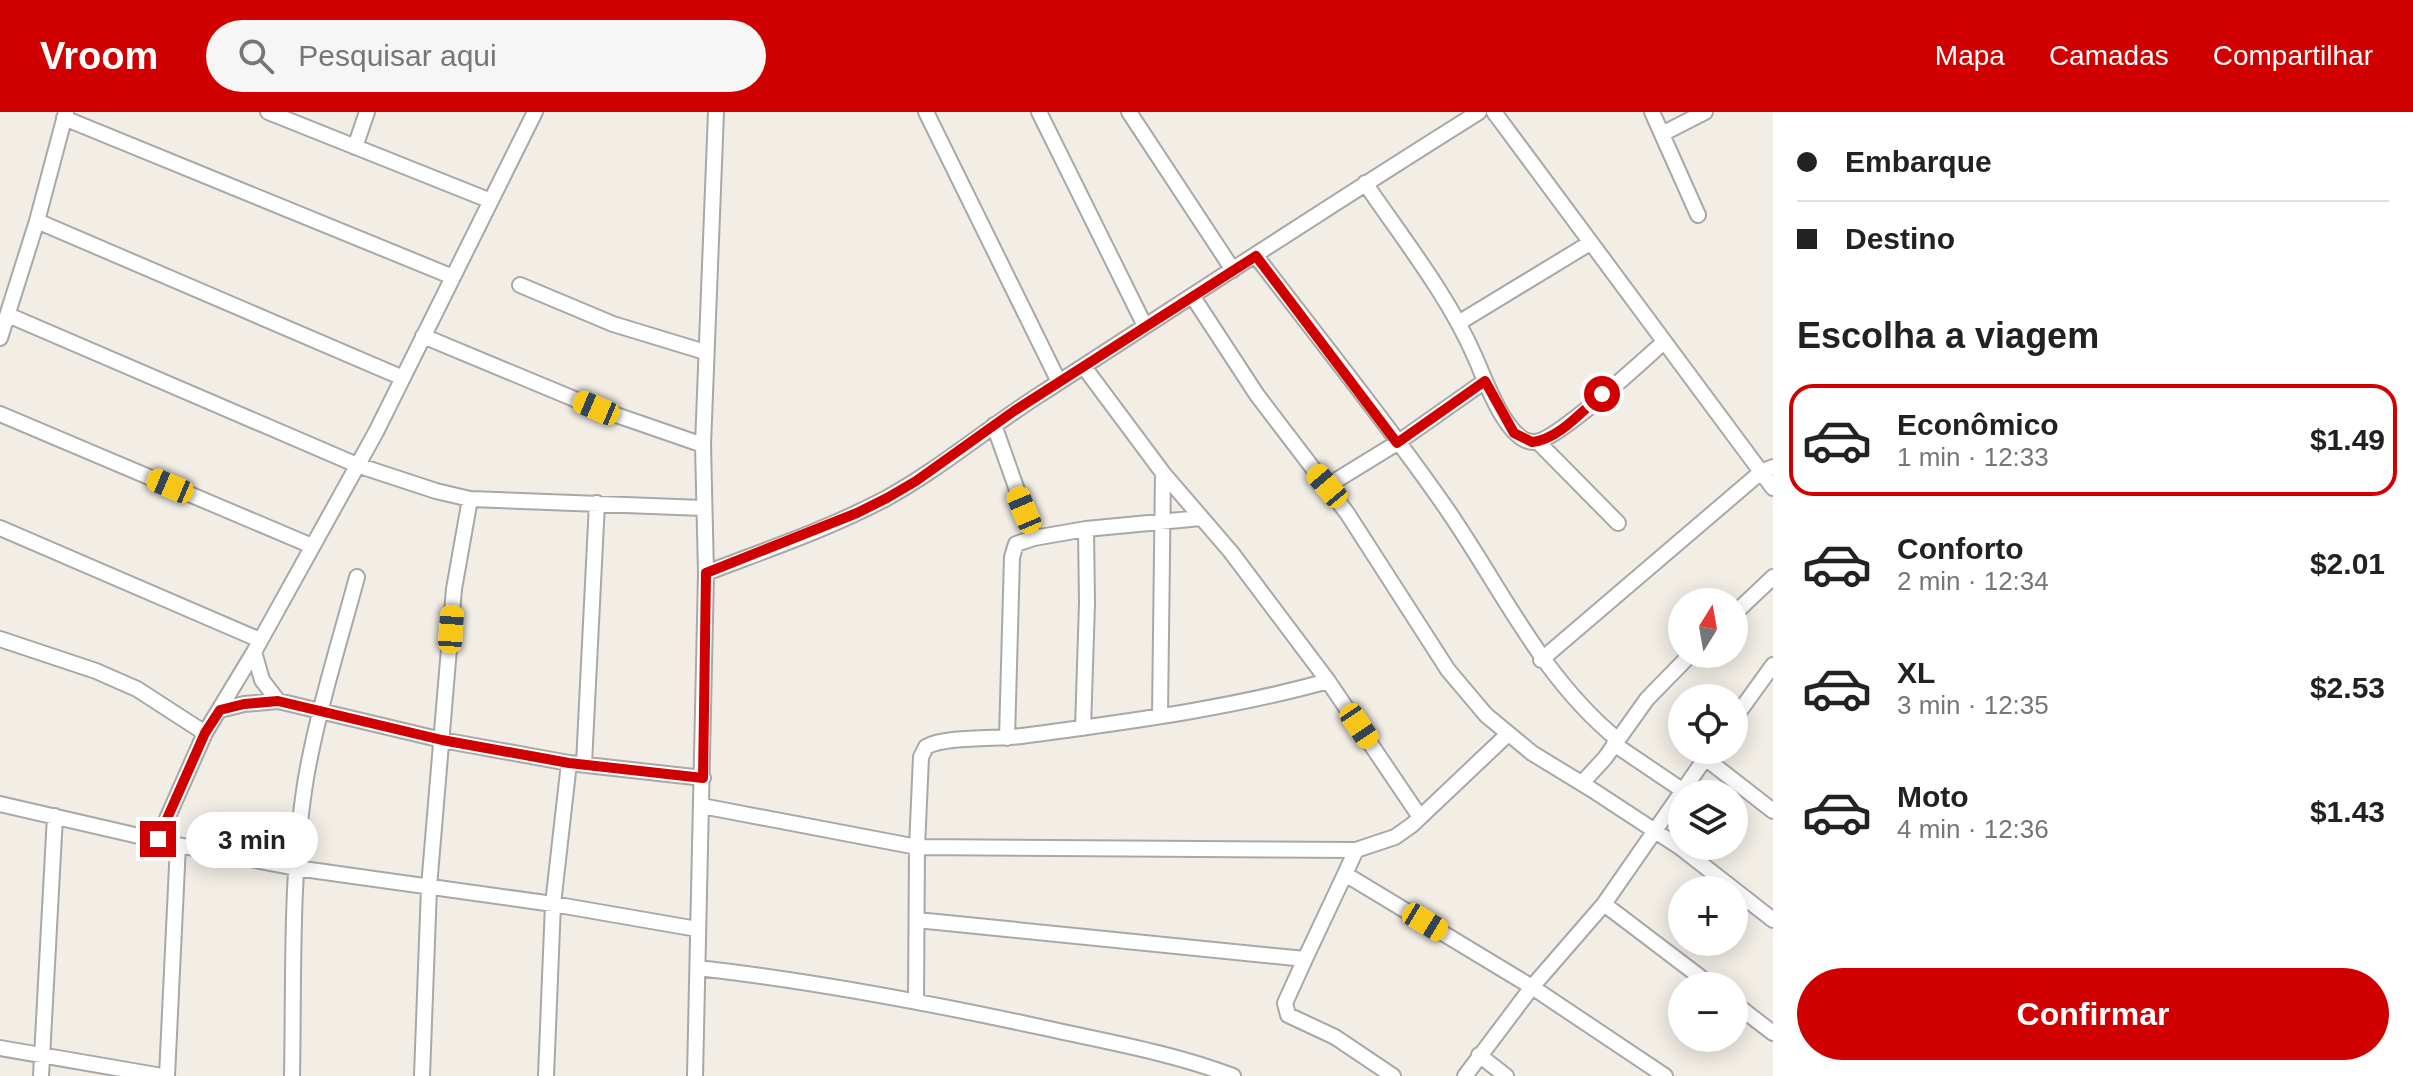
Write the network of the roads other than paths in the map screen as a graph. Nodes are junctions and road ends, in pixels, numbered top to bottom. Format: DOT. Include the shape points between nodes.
graph roads {
  1 [pos="268,112"];
  2 [pos="367,112"];
  3 [pos="535,112"];
  4 [pos="716,112"];
  5 [pos="926,112"];
  6 [pos="1039,112"];
  7 [pos="1129,112"];
  8 [pos="1479,112"];
  9 [pos="1494,112"];
  10 [pos="1652,112"];
  11 [pos="1705,112"];
  12 [pos="65,115"];
  13 [pos="1662,134"];
  14 [pos="355,147"];
  15 [pos="1365,183"];
  16 [pos="491,201"];
  17 [pos="1698,215"];
  18 [pos="37,221"];
  19 [pos="1590,243"];
  20 [pos="1256,256"];
  21 [pos="1233,270"];
  22 [pos="453,277"];
  23 [pos="520,285"];
  24 [pos="1193,297"];
  25 [pos="8,315"];
  26 [pos="1460,322"];
  27 [pos="1145,326"];
  28 [pos="423,336"];
  29 [pos="0,338"];
  30 [pos="1664,342"];
  31 [pos="705,352"];
  32 [pos="1084,367"];
  33 [pos="403,378"];
  34 [pos="1485,381"];
  35 [pos="1059,382"];
  36 [pos="0,414"];
  37 [pos="994,425"];
  38 [pos="1538,442"];
  39 [pos="1397,443"];
  40 [pos="703,445"];
  41 [pos="357,465"];
  42 [pos="1767,469"];
  43 [pos="1163,473"];
  44 [pos="1327,486"];
  45 [pos="1773,488"];
  46 [pos="470,499"];
  47 [pos="597,503"];
  48 [pos="703,508"];
  49 [pos="1201,518"];
  50 [pos="1161,522"];
  51 [pos="1618,523"];
  52 [pos="0,528"];
  53 [pos="1086,529"];
  54 [pos="1034,538"];
  55 [pos="312,546"];
  56 [pos="706,573"];
  57 [pos="357,577"];
  58 [pos="1773,577"];
  59 [pos="1748,601"];
  60 [pos="0,639"];
  61 [pos="257,646"];
  62 [pos="1541,660"];
  63 [pos="1773,665"];
  64 [pos="1677,668"];
  65 [pos="1328,681"];
  66 [pos="1748,700"];
  67 [pos="278,701"];
  68 [pos="220,710"];
  69 [pos="320,713"];
  70 [pos="1160,715"];
  71 [pos="1083,728"];
  72 [pos="205,733"];
  73 [pos="1508,734"];
  74 [pos="1007,738"];
  75 [pos="442,740"];
  76 [pos="1615,742"];
  77 [pos="576,764"];
  78 [pos="1719,764"];
  79 [pos="703,778"];
  80 [pos="1668,780"];
  81 [pos="1582,783"];
  82 [pos="0,804"];
  83 [pos="702,806"];
  84 [pos="1668,809"];
  85 [pos="1773,811"];
  86 [pos="55,816"];
  87 [pos="1420,817"];
  88 [pos="1652,831"];
  89 [pos="158,839"];
  90 [pos="178,845"];
  91 [pos="917,847"];
  92 [pos="1356,850"];
  93 [pos="296,868"];
  94 [pos="1345,874"];
  95 [pos="429,887"];
  96 [pos="553,904"];
  97 [pos="1604,904"];
  98 [pos="917,920"];
  99 [pos="1773,920"];
  100 [pos="697,929"];
  101 [pos="1305,959"];
  102 [pos="698,968"];
  103 [pos="1694,972"];
  104 [pos="1532,987"];
  105 [pos="916,1001"];
  106 [pos="1748,1014"];
  107 [pos="1773,1033"];
  108 [pos="0,1048"];
  109 [pos="1479,1055"];
  110 [pos="43,1057"];
  111 [pos="1656,1073"];
  112 [pos="41,1076"];
  113 [pos="165,1076"];
  114 [pos="292,1076"];
  115 [pos="422,1076"];
  116 [pos="546,1076"];
  117 [pos="698,1076"];
  118 [pos="1233,1076"];
  119 [pos="1393,1076"];
  120 [pos="1465,1076"];
  121 [pos="1506,1076"];
  1 -- 14 [label="street"];
  2 -- 14 [label="street"];
  3 -- 16 [label="street"];
  4 -- 31 [label="street"];
  5 -- 35 [label="street"];
  6 -- 27 [label="street"];
  7 -- 21 [label="street"];
  8 -- 15 [label="street"];
  9 -- 19 [label="street"];
  10 -- 13 [label="street"];
  11 -- 13 [label="street"];
  12 -- 18 [label="street"];
  12 -- 22 [label="street"];
  13 -- 17 [label="street"];
  14 -- 16 [label="street"];
  15 -- 20 [label="street"];
  15 -- 26 [label="street"];
  16 -- 22 [label="street"];
  18 -- 25 [label="street"];
  18 -- 33 [label="street"];
  19 -- 26 [label="street"];
  19 -- 30 [label="street"];
  20 -- 21 [label="street"];
  20 -- 39 [label="street"];
  21 -- 24 [label="street"];
  22 -- 28 [label="street"];
  23 -- 31 [label="street" via="605,321"];
  24 -- 27 [label="street"];
  24 -- 44 [label="street" via="1257,395"];
  25 -- 29 [label="street"];
  25 -- 41 [label="street"];
  26 -- 34 [label="street"];
  27 -- 32 [label="street"];
  28 -- 33 [label="street"];
  28 -- 40 [label="street" via="596,408"];
  30 -- 38 [label="street" via="1561,429"];
  30 -- 42 [label="street"];
  31 -- 40 [label="street"];
  32 -- 35 [label="street"];
  32 -- 43 [label="street"];
  33 -- 41 [label="street"];
  34 -- 38 [label="street" via="1514,433"];
  34 -- 39 [label="street"];
  35 -- 37 [label="street"];
  36 -- 55 [label="street"];
  37 -- 54 [label="street"];
  37 -- 56 [label="street" via="887,498"];
  38 -- 51 [label="street"];
  39 -- 44 [label="street"];
  39 -- 62 [label="street" via="1446,508"];
  40 -- 48 [label="street"];
  41 -- 46 [label="street"];
  41 -- 55 [label="street"];
  42 -- 45 [label="street"];
  42 -- 62 [label="street"];
  43 -- 49 [label="street"];
  43 -- 50 [label="street"];
  44 -- 73 [label="street" via="1448,670"];
  46 -- 47 [label="street"];
  46 -- 75 [label="street" via="456,565"];
  47 -- 48 [label="street"];
  47 -- 77 [label="street"];
  48 -- 56 [label="street"];
  49 -- 50 [label="street"];
  49 -- 65 [label="street"];
  50 -- 53 [label="street"];
  50 -- 70 [label="street"];
  52 -- 61 [label="street"];
  53 -- 54 [label="street"];
  53 -- 71 [label="street"];
  54 -- 74 [label="street" via="1016,544 1012,552"];
  55 -- 61 [label="street"];
  56 -- 79 [label="street"];
  57 -- 69 [label="street"];
  58 -- 59 [label="street"];
  60 -- 72 [label="street" via="137,689"];
  61 -- 67 [label="street" via="262,680"];
  61 -- 68 [label="street"];
  62 -- 76 [label="street"];
  63 -- 66 [label="street"];
  64 -- 76 [label="street"];
  65 -- 70 [label="street"];
  65 -- 87 [label="street"];
  67 -- 68 [label="street"];
  67 -- 69 [label="street"];
  68 -- 72 [label="street"];
  69 -- 75 [label="street"];
  69 -- 93 [label="street"];
  70 -- 71 [label="street"];
  71 -- 74 [label="street"];
  72 -- 89 [label="street"];
  73 -- 81 [label="street"];
  73 -- 87 [label="street"];
  74 -- 91 [label="street" via="926,747 921,757"];
  75 -- 77 [label="street"];
  75 -- 95 [label="street"];
  76 -- 80 [label="street"];
  76 -- 81 [label="street"];
  77 -- 79 [label="street"];
  77 -- 96 [label="street"];
  78 -- 85 [label="street"];
  79 -- 83 [label="street"];
  81 -- 88 [label="street"];
  82 -- 86 [label="street"];
  83 -- 91 [label="street"];
  83 -- 100 [label="street"];
  84 -- 88 [label="street"];
  86 -- 89 [label="street"];
  86 -- 110 [label="street"];
  87 -- 92 [label="street" via="1395,837"];
  88 -- 97 [label="street"];
  88 -- 99 [label="street"];
  89 -- 90 [label="street"];
  90 -- 93 [label="street"];
  90 -- 113 [label="street"];
  91 -- 92 [label="street"];
  91 -- 98 [label="street"];
  92 -- 94 [label="street"];
  93 -- 95 [label="street"];
  93 -- 114 [label="street"];
  94 -- 101 [label="street"];
  94 -- 104 [label="street"];
  95 -- 96 [label="street"];
  95 -- 115 [label="street"];
  96 -- 100 [label="street"];
  96 -- 116 [label="street"];
  97 -- 103 [label="street"];
  97 -- 104 [label="street"];
  98 -- 101 [label="street"];
  98 -- 105 [label="street"];
  100 -- 102 [label="street"];
  101 -- 119 [label="street" via="1285,1003 1288,1015 1335,1037"];
  102 -- 105 [label="street"];
  102 -- 117 [label="street"];
  104 -- 109 [label="street"];
  104 -- 111 [label="street"];
  105 -- 118 [label="street" via="1135,1046"];
  106 -- 107 [label="street"];
  108 -- 110 [label="street"];
  109 -- 120 [label="street"];
  109 -- 121 [label="street"];
  110 -- 112 [label="street"];
  110 -- 113 [label="street"];
}
